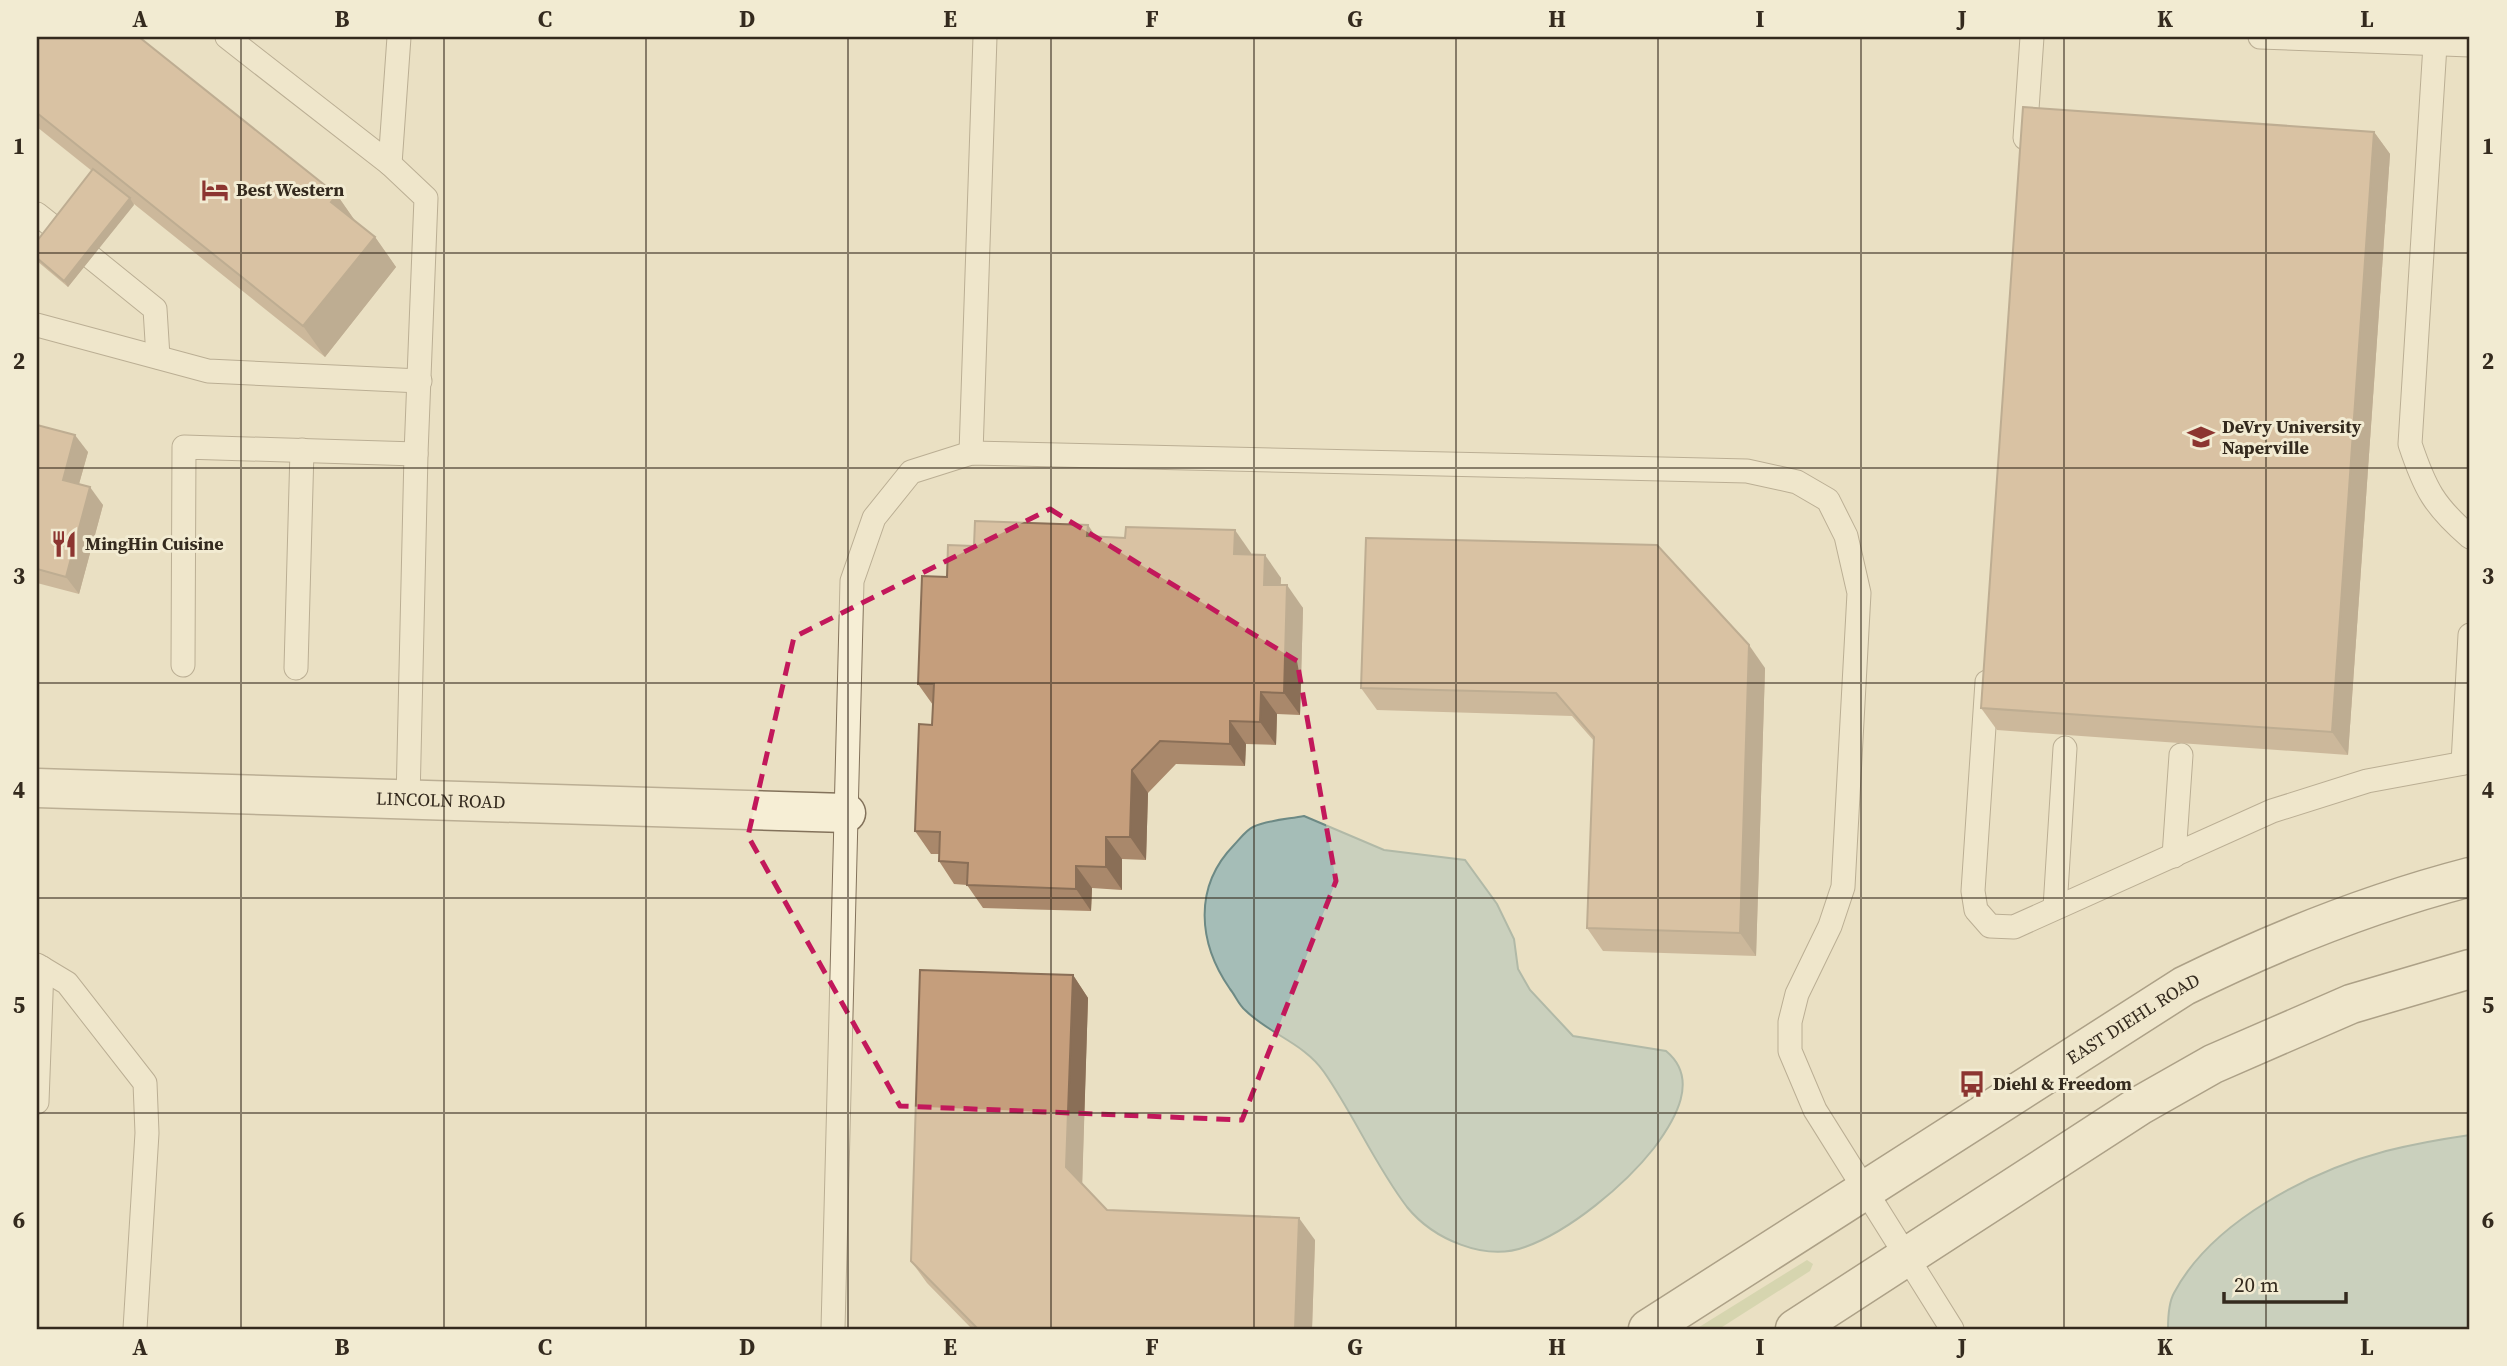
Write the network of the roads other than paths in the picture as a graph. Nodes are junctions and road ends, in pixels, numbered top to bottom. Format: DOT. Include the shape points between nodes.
graph roads {
  1 [pos="227,37"];
  2 [pos="399,37"];
  3 [pos="985,37"];
  4 [pos="2032,37"];
  5 [pos="2260,37"];
  6 [pos="2435,44"];
  7 [pos="2470,46"];
  8 [pos="2024,161"];
  9 [pos="390,164"];
  10 [pos="37,214"];
  11 [pos="55,229"];
  12 [pos="92,258"];
  13 [pos="37,325"];
  14 [pos="158,358"];
  15 [pos="420,381"];
  16 [pos="302,450"];
  17 [pos="971,453"];
  18 [pos="416,454"];
  19 [pos="2470,537"];
  20 [pos="2470,635"];
  21 [pos="1989,657"];
  22 [pos="183,665"];
  23 [pos="296,668"];
  24 [pos="2065,748"];
  25 [pos="2181,755"];
  26 [pos="2467,762"];
  27 [pos="37,788"];
  28 [pos="408,800"];
  29 [pos="846,813"];
  30 [pos="2174,856"];
  31 [pos="2470,877"];
  32 [pos="2055,908"];
  33 [pos="39,966"];
  34 [pos="2470,969"];
  35 [pos="2409,986"];
  36 [pos="2470,998"];
  37 [pos="37,1102"];
  38 [pos="1864,1189"];
  39 [pos="1906,1256"];
  40 [pos="135,1329"];
  41 [pos="833,1329"];
  42 [pos="1648,1329"];
  43 [pos="1795,1329"];
  44 [pos="1952,1329"];
  1 -- 9 [label="lane"];
  2 -- 9 [label="lane"];
  3 -- 17 [label="lane"];
  4 -- 8 [label="lane"];
  5 -- 6 [label="lane"];
  6 -- 7 [label="lane"];
  6 -- 19 [label="lane" via="2410,444 2424,486"];
  9 -- 15 [label="lane" via="426,198"];
  10 -- 11 [label="lane"];
  12 -- 14 [label="lane" via="155,309"];
  13 -- 14 [label="lane"];
  14 -- 15 [label="lane" via="208,371"];
  15 -- 18 [label="lane"];
  16 -- 18 [label="lane"];
  16 -- 22 [label="lane" via="184,447"];
  16 -- 23 [label="lane"];
  17 -- 29 [label="lane" via="911,472 874,518 852,580"];
  17 -- 38 [label="lane" via="1747,471 1797,482 1828,500 1846,536 1859,593 1843,887 1830,926 1797,993 1790,1051 1815,1110"];
  18 -- 28 [label="lane"];
  20 -- 26 [label="lane"];
  21 -- 32 [label="lane" via="1973,891 1976,910 1990,926 2014,927"];
  24 -- 32 [label="lane"];
  25 -- 30 [label="lane"];
  26 -- 30 [label="lane" via="2367,781 2272,811"];
  27 -- 28 [label="street, LINCOLN ROAD"];
  28 -- 29 [label="street, LINCOLN ROAD"];
  29 -- 41 [label="lane"];
  30 -- 32 [label="lane"];
  31 -- 38 [label="street, EAST DIEHL ROAD" via="2345,914 2267,945 2184,986"];
  33 -- 37 [label="lane"];
  33 -- 40 [label="lane" via="67,984 145,1083 147,1133"];
  34 -- 35 [label="street"];
  35 -- 36 [label="street"];
  35 -- 39 [label="street" via="2351,1004 2213,1064 2139,1106"];
  38 -- 39 [label="lane"];
  38 -- 42 [label="street, EAST DIEHL ROAD"];
  39 -- 43 [label="street"];
  39 -- 44 [label="lane"];
}
